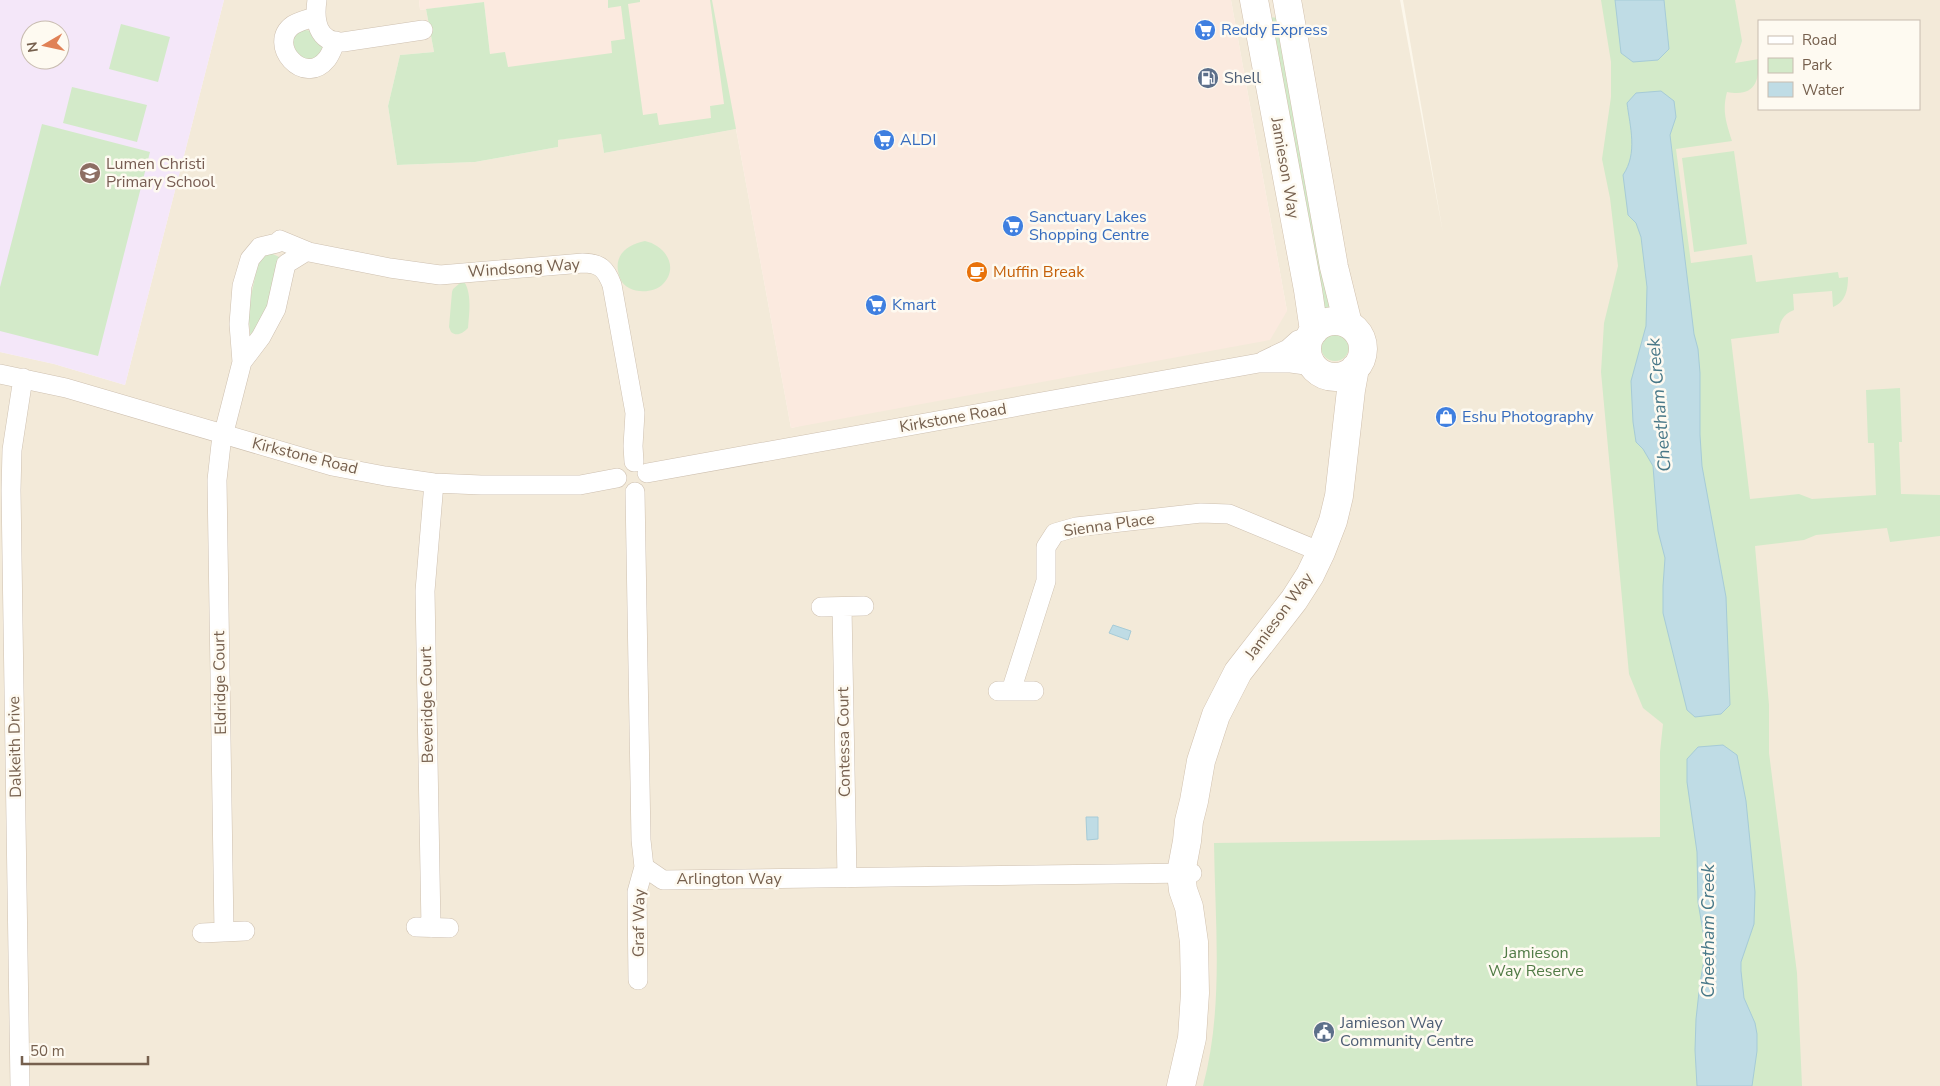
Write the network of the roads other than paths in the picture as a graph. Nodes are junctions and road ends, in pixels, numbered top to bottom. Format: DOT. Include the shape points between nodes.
graph roads {
  1 [pos="1287,0"];
  2 [pos="1258,1"];
  3 [pos="316,9"];
  4 [pos="423,30"];
  5 [pos="336,41"];
  6 [pos="277,243"];
  7 [pos="306,251"];
  8 [pos="286,264"];
  9 [pos="1348,324"];
  10 [pos="1312,334"];
  11 [pos="242,362"];
  12 [pos="1259,363"];
  13 [pos="1356,368"];
  14 [pos="1320,371"];
  15 [pos="0,374"];
  16 [pos="23,378"];
  17 [pos="1346,426"];
  18 [pos="224,435"];
  19 [pos="641,468"];
  20 [pos="617,478"];
  21 [pos="434,483"];
  22 [pos="635,492"];
  23 [pos="1321,552"];
  24 [pos="864,606"];
  25 [pos="821,607"];
  26 [pos="842,607"];
  27 [pos="1034,691"];
  28 [pos="644,867"];
  29 [pos="1187,873"];
  30 [pos="846,878"];
  31 [pos="432,928"];
  32 [pos="245,931"];
  33 [pos="202,932"];
  34 [pos="224,932"];
  35 [pos="638,980"];
  36 [pos="20,1086"];
  37 [pos="1181,1086"];
  1 -- 9 [label="street, Jamieson Way" via="1334,267"];
  2 -- 10 [label="street, Jamieson Way" via="1306,280"];
  3 -- 5 [label="street" via="316,23 324,34"];
  3 -- 5 [label="street" via="288,31 284,42 286,55 295,65 316,67 326,60"];
  4 -- 5 [label="street"];
  6 -- 7 [label="street, Windsong Way" via="280,240"];
  6 -- 8 [label="street"];
  6 -- 11 [label="street" via="260,247 250,259 242,286 239,324"];
  7 -- 8 [label="street"];
  7 -- 19 [label="street, Windsong Way" via="440,275 592,263 602,267 612,285 636,413 633,446"];
  8 -- 11 [label="street" via="276,308 261,337"];
  9 -- 10 [label="street" via="1329,322"];
  9 -- 13 [label="street, Jamieson Way" via="1355,329 1362,344"];
  10 -- 12 [label="street, Kirkstone Road"];
  10 -- 14 [label="street, Jamieson Way" via="1307,351"];
  11 -- 18 [label="street"];
  12 -- 14 [label="street, Kirkstone Road" via="1291,363"];
  12 -- 19 [label="street, Kirkstone Road"];
  13 -- 14 [label="street" via="1342,376"];
  13 -- 17 [label="street, Jamieson Way"];
  14 -- 17 [label="street, Jamieson Way" via="1340,400"];
  15 -- 16 [label="street, Kirkstone Road"];
  16 -- 18 [label="street, Kirkstone Road"];
  16 -- 36 [label="street, Dalkeith Drive" via="11,470"];
  17 -- 23 [label="street, Jamieson Way" via="1339,496"];
  18 -- 21 [label="street, Kirkstone Road" via="332,466"];
  18 -- 34 [label="street, Eldridge Court" via="216,480"];
  19 -- 20 [label="street" via="622,466"];
  19 -- 22 [label="street" via="646,483"];
  20 -- 21 [label="street, Kirkstone Road" via="580,485"];
  20 -- 22 [label="street" via="621,488"];
  21 -- 31 [label="street, Beveridge Court" via="425,591"];
  22 -- 28 [label="street"];
  23 -- 27 [label="street, Sienna Place" via="1229,514 1191,514 1076,527 1056,533 1046,547 1046,582 1004,691"];
  23 -- 29 [label="street, Jamieson Way" via="1294,600 1254,650 1226,694 1207,738 1194,801 1198,843"];
  24 -- 26 [label="street"];
  25 -- 26 [label="street"];
  26 -- 30 [label="street, Contessa Court"];
  28 -- 30 [label="street, Arlington Way" via="663,880"];
  28 -- 35 [label="street, Graf Way" via="637,892"];
  29 -- 30 [label="street, Arlington Way"];
  29 -- 37 [label="street, Jamieson Way" via="1200,911 1194,942 1192,1038"];
  32 -- 34 [label="street"];
  33 -- 34 [label="street"];
}
